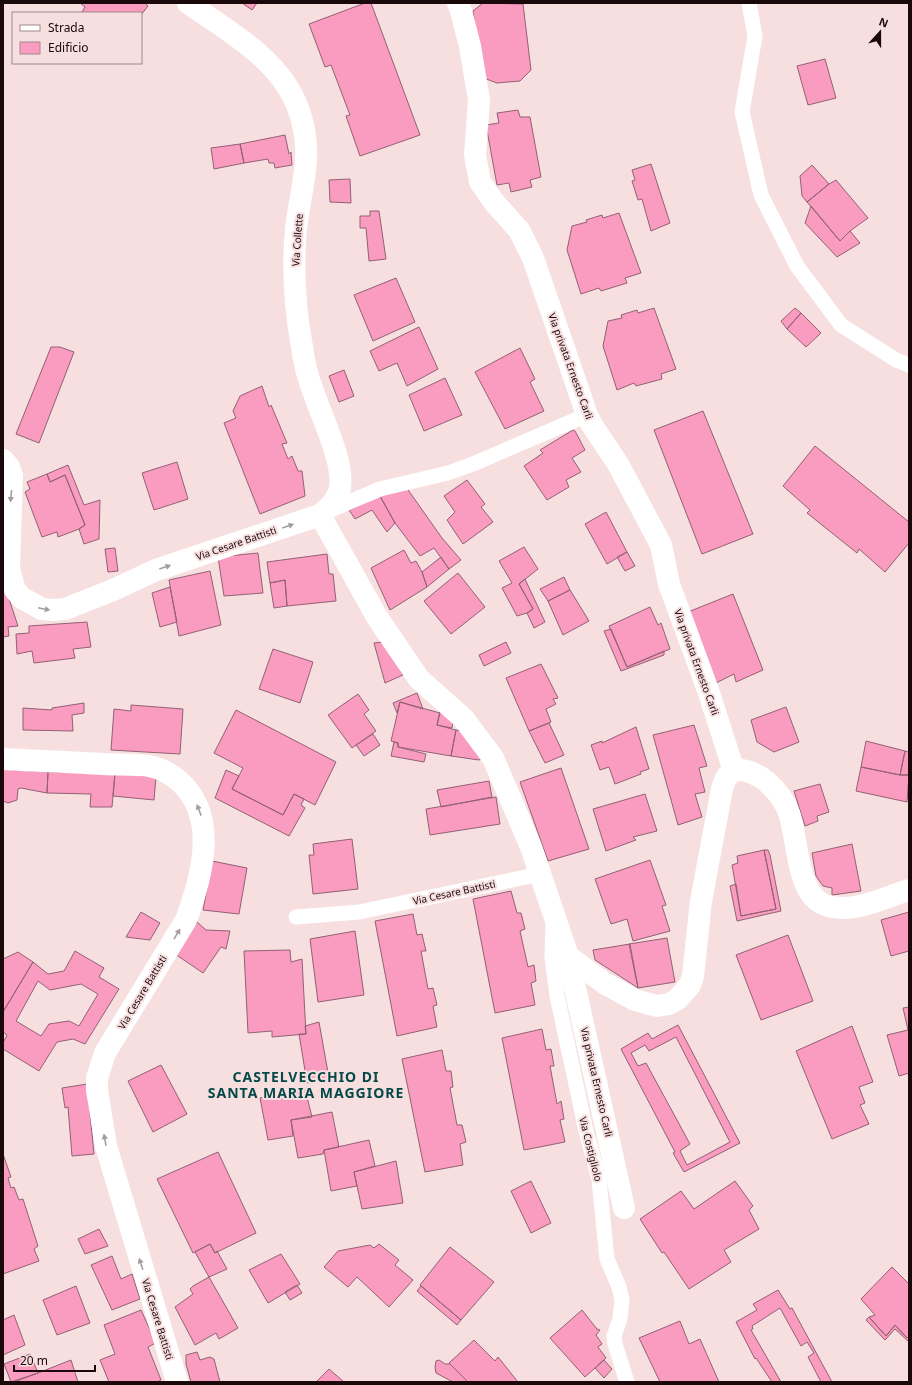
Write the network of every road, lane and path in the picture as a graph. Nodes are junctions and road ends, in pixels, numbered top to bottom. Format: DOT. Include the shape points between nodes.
graph roads {
  1 [pos="188,3"];
  2 [pos="458,3"];
  3 [pos="749,3"];
  4 [pos="909,365"];
  5 [pos="587,415"];
  6 [pos="3,460"];
  7 [pos="320,515"];
  8 [pos="3,759"];
  9 [pos="734,771"];
  10 [pos="540,874"];
  11 [pos="909,890"];
  12 [pos="554,913"];
  13 [pos="296,917"];
  14 [pos="568,956"];
  15 [pos="624,1208"];
  16 [pos="177,1382"];
  17 [pos="627,1382"];
  1 -- 7 [label="street, Via Collette" via="259,54 275,69 288,87 305,129 307,158 296,230 294,265 296,300 311,387 332,442 340,481 334,501"];
  2 -- 5 [label="street, Via privata Ernesto Carli" via="470,46 479,100 475,155 480,182 519,230 533,258"];
  3 -- 4 [label="lane" via="755,36 742,112 761,195 797,266 841,325 896,360"];
  5 -- 7 [label="lane, Via Cesare Battisti" via="473,464 448,473 380,489"];
  5 -- 9 [label="street, Via privata Ernesto Carli" via="618,464 661,545 669,584"];
  6 -- 7 [label="street, Via Cesare Battisti, one-way" via="12,475 9,569 11,580 22,598 42,609 65,609 156,570"];
  7 -- 10 [label="street, Via privata Ernesto Carli" via="377,617 420,679 464,719 493,758"];
  16 -- 8 [label="street, Via Cesare Battisti, one-way" via="106,1146 96,1078 105,1054 186,920 202,866 202,818 193,796 184,786 174,777 150,766"];
  9 -- 11 [label="street" via="746,770 761,777 777,791 789,812 802,873 810,893 820,902 846,909"];
  9 -- 14 [label="street" via="726,777 722,789 701,901 693,976 685,992 668,1004 646,1004 604,983"];
  10 -- 12 [label="street, Via privata Ernesto Carli"];
  10 -- 13 [label="lane, Via Cesare Battisti" via="359,912"];
  12 -- 14 [label="street, Via privata Ernesto Carli"];
  12 -- 17 [label="lane, Via Costigliolo" via="552,957 558,996 586,1131 599,1178 607,1259 622,1300 614,1336"];
  14 -- 15 [label="street, Via privata Ernesto Carli"];
}
